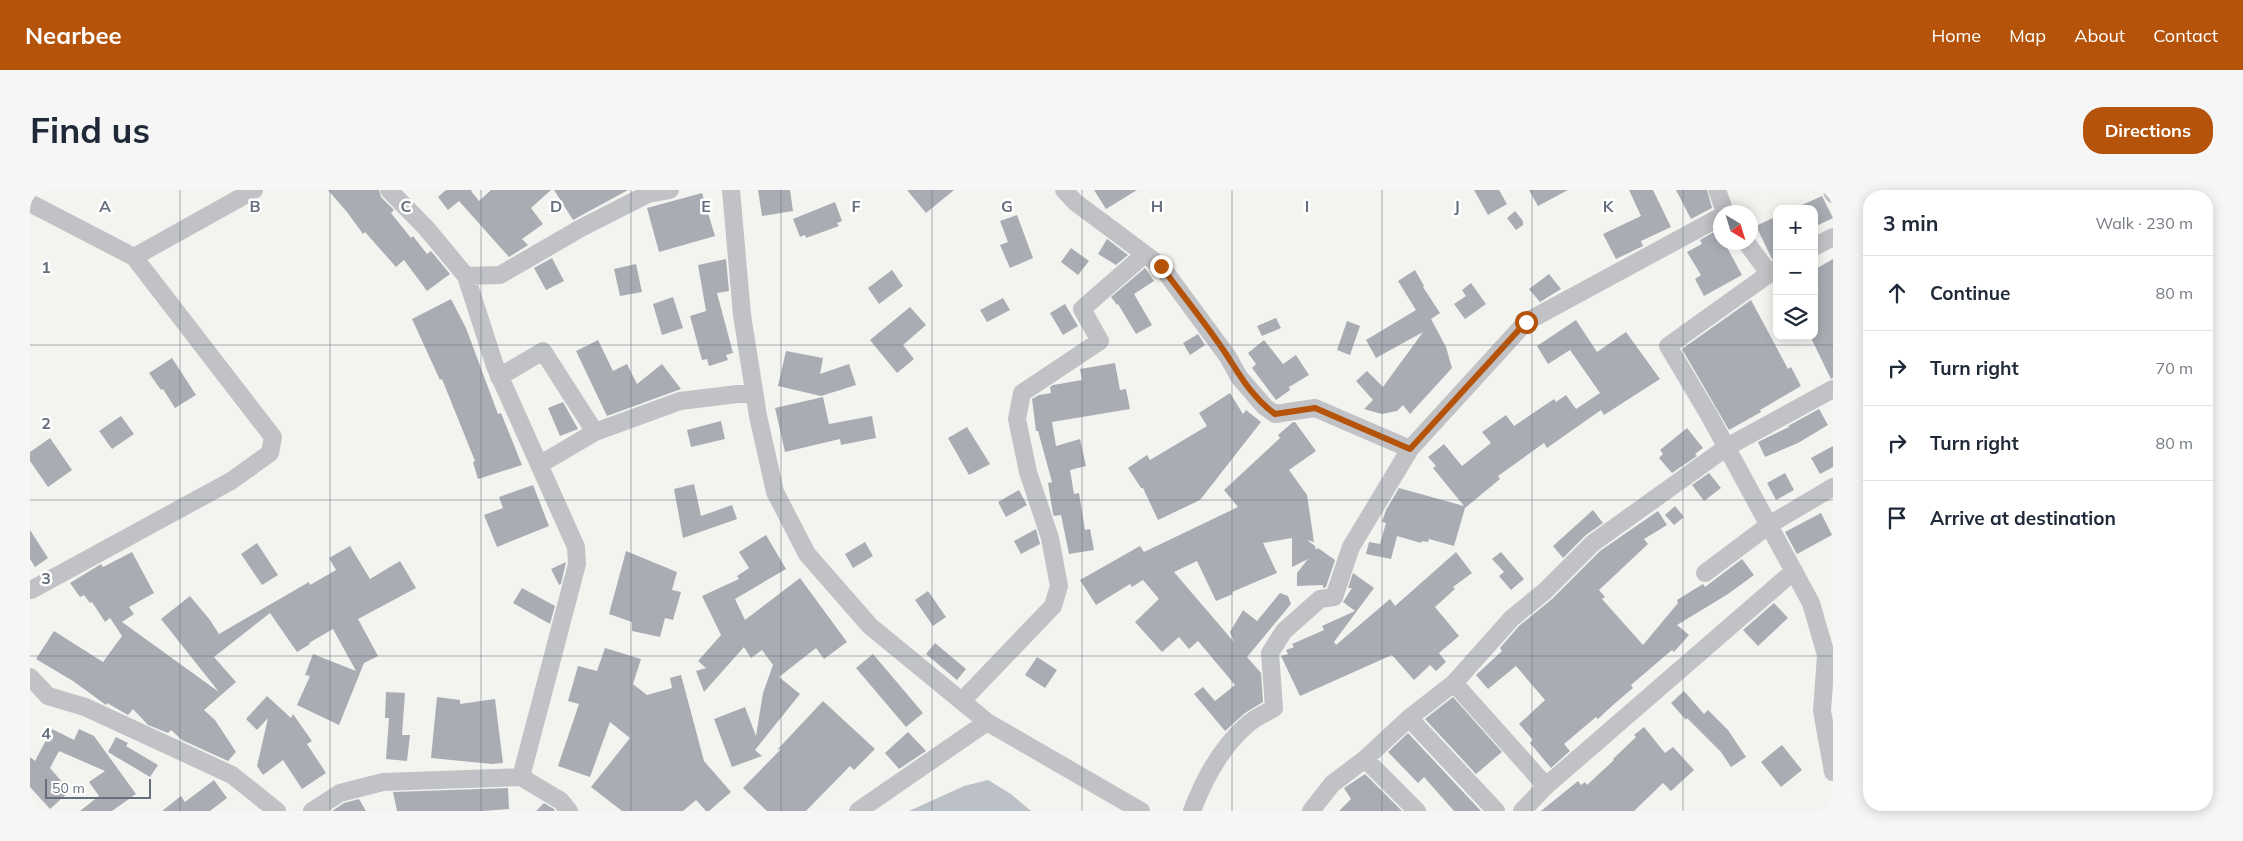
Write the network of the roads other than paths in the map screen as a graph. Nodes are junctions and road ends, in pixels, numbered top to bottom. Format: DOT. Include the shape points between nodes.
graph roads {
  1 [pos="254,190"];
  2 [pos="389,190"];
  3 [pos="670,190"];
  4 [pos="731,190"];
  5 [pos="1064,190"];
  6 [pos="1717,190"];
  7 [pos="1832,190"];
  8 [pos="1833,194"];
  9 [pos="30,203"];
  10 [pos="1722,205"];
  11 [pos="1713,221"];
  12 [pos="1833,237"];
  13 [pos="1818,245"];
  14 [pos="1753,250"];
  15 [pos="1145,254"];
  16 [pos="134,258"];
  17 [pos="1772,270"];
  18 [pos="466,276"];
  19 [pos="499,377"];
  20 [pos="1833,389"];
  21 [pos="754,392"];
  22 [pos="595,432"];
  23 [pos="1727,447"];
  24 [pos="1410,449"];
  25 [pos="539,464"];
  26 [pos="1833,487"];
  27 [pos="1769,525"];
  28 [pos="1794,571"];
  29 [pos="1705,573"];
  30 [pos="30,591"];
  31 [pos="30,677"];
  32 [pos="1454,683"];
  33 [pos="1828,684"];
  34 [pos="962,701"];
  35 [pos="1409,718"];
  36 [pos="987,722"];
  37 [pos="1364,759"];
  38 [pos="1833,772"];
  39 [pos="521,777"];
  40 [pos="1546,786"];
  41 [pos="277,811"];
  42 [pos="312,811"];
  43 [pos="569,811"];
  44 [pos="858,811"];
  45 [pos="1141,811"];
  46 [pos="1192,811"];
  47 [pos="1311,811"];
  48 [pos="1417,811"];
  49 [pos="1496,811"];
  50 [pos="1522,811"];
  1 -- 16 [label="street"];
  2 -- 18 [label="street"];
  3 -- 18 [label="street" via="648,194 580,228 500,275"];
  4 -- 21 [label="street" via="742,314"];
  5 -- 15 [label="street" via="1075,202"];
  6 -- 10 [label="street"];
  7 -- 8 [label="street"];
  9 -- 16 [label="street"];
  11 -- 24 [label="street" via="1526,322"];
  12 -- 13 [label="street"];
  14 -- 17 [label="street"];
  15 -- 24 [label="street" via="1161,266 1239,377 1265,407 1275,414 1315,408"];
  15 -- 34 [label="street" via="1082,309 1100,342 1022,393 1017,419 1028,472 1050,538 1059,586 1053,606"];
  16 -- 30 [label="street" via="273,437 270,453 232,481"];
  17 -- 23 [label="street" via="1668,346"];
  18 -- 19 [label="street"];
  19 -- 22 [label="street" via="543,350"];
  19 -- 25 [label="street"];
  20 -- 23 [label="street"];
  21 -- 22 [label="street" via="680,401"];
  21 -- 34 [label="street" via="774,492 808,554 870,626"];
  22 -- 25 [label="street"];
  23 -- 27 [label="street"];
  23 -- 32 [label="street" via="1593,543 1545,591 1512,618"];
  24 -- 46 [label="street" via="1351,547 1334,597 1320,599 1284,631 1270,654 1274,708 1249,723 1226,746 1198,794"];
  25 -- 39 [label="street" via="576,547 577,564"];
  26 -- 27 [label="street"];
  27 -- 28 [label="street"];
  27 -- 29 [label="street"];
  28 -- 33 [label="street" via="1812,603 1826,655"];
  28 -- 40 [label="street"];
  31 -- 41 [label="street" via="48,696 85,707 232,775"];
  32 -- 35 [label="street"];
  32 -- 40 [label="street"];
  33 -- 38 [label="street" via="1822,711"];
  34 -- 36 [label="street"];
  35 -- 37 [label="street"];
  35 -- 49 [label="street"];
  36 -- 44 [label="street"];
  36 -- 45 [label="street"];
  37 -- 47 [label="street" via="1332,784"];
  37 -- 48 [label="street"];
  39 -- 42 [label="street" via="383,782 340,793"];
  39 -- 43 [label="street"];
  40 -- 50 [label="street"];
}
